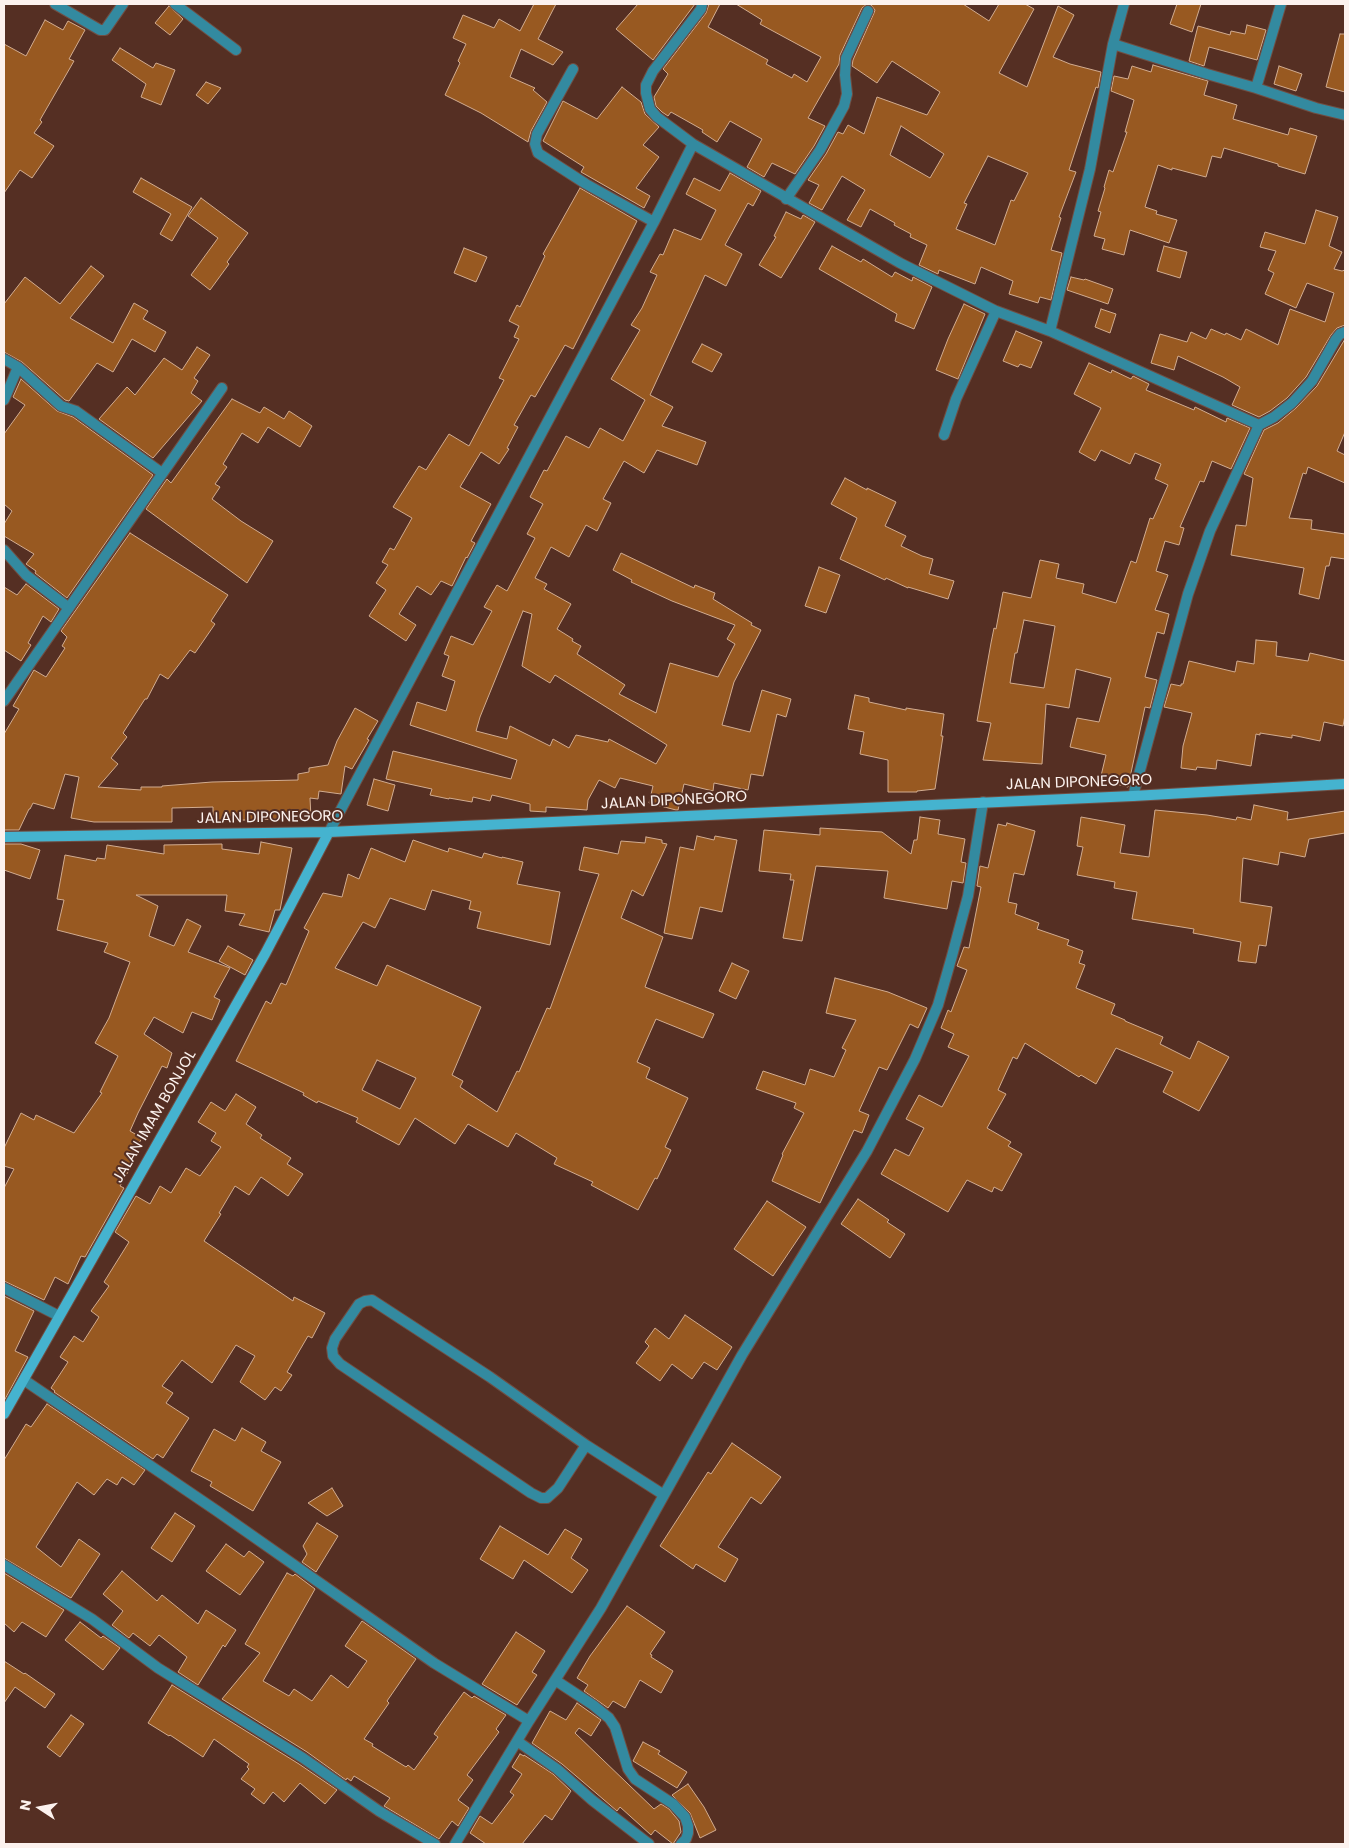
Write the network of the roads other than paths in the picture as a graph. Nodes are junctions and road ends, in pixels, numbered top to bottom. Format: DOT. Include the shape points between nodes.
graph roads {
  1 [pos="56,4"];
  2 [pos="123,4"];
  3 [pos="175,4"];
  4 [pos="702,4"];
  5 [pos="1124,4"];
  6 [pos="1280,4"];
  7 [pos="868,11"];
  8 [pos="1113,44"];
  9 [pos="236,50"];
  10 [pos="573,69"];
  11 [pos="1256,88"];
  12 [pos="1345,116"];
  13 [pos="693,144"];
  14 [pos="786,198"];
  15 [pos="654,222"];
  16 [pos="996,311"];
  17 [pos="1050,331"];
  18 [pos="1345,332"];
  19 [pos="4,359"];
  20 [pos="18,368"];
  21 [pos="222,388"];
  22 [pos="4,400"];
  23 [pos="1259,425"];
  24 [pos="944,435"];
  25 [pos="162,473"];
  26 [pos="4,550"];
  27 [pos="69,608"];
  28 [pos="4,701"];
  29 [pos="1345,784"];
  30 [pos="1132,796"];
  31 [pos="983,802"];
  32 [pos="330,832"];
  33 [pos="4,837"];
  34 [pos="4,1288"];
  35 [pos="59,1316"];
  36 [pos="24,1380"];
  37 [pos="4,1414"];
  38 [pos="586,1445"];
  39 [pos="664,1495"];
  40 [pos="4,1565"];
  41 [pos="555,1680"];
  42 [pos="529,1721"];
  43 [pos="517,1741"];
  44 [pos="435,1844"];
  45 [pos="455,1844"];
  46 [pos="649,1844"];
  47 [pos="681,1844"];
  1 -- 2 [label="street" via="100,30 106,30"];
  3 -- 9 [label="street"];
  4 -- 13 [label="street" via="646,84 650,109"];
  5 -- 8 [label="street"];
  6 -- 11 [label="street"];
  7 -- 14 [label="street" via="846,58 844,106 820,150"];
  8 -- 11 [label="street"];
  8 -- 17 [label="street" via="1090,169"];
  10 -- 15 [label="street" via="537,134 535,148 543,158"];
  11 -- 12 [label="street"];
  13 -- 14 [label="street"];
  13 -- 15 [label="street"];
  14 -- 16 [label="street" via="900,263"];
  15 -- 32 [label="street"];
  16 -- 17 [label="street"];
  16 -- 24 [label="street" via="956,398"];
  17 -- 23 [label="street"];
  18 -- 23 [label="street" via="1336,339 1312,381 1292,403"];
  19 -- 20 [label="street"];
  20 -- 22 [label="street"];
  20 -- 25 [label="street" via="61,406 76,411"];
  21 -- 25 [label="street"];
  23 -- 30 [label="street" via="1210,532 1188,594"];
  25 -- 27 [label="street"];
  26 -- 27 [label="street" via="26,575"];
  27 -- 28 [label="street"];
  29 -- 30 [label="main road, JALAN DIPONEGORO"];
  30 -- 31 [label="main road, JALAN DIPONEGORO"];
  31 -- 32 [label="main road, JALAN DIPONEGORO"];
  31 -- 39 [label="street" via="968,896 938,1006 915,1059 867,1151 742,1355"];
  32 -- 33 [label="main road, JALAN DIPONEGORO"];
  32 -- 35 [label="main road, JALAN IMAM BONJOL" via="265,954"];
  34 -- 35 [label="street"];
  35 -- 36 [label="main road, JALAN IMAM BONJOL"];
  36 -- 37 [label="main road, JALAN IMAM BONJOL"];
  36 -- 42 [label="street" via="434,1663"];
  38 -- 38 [label="street" via="372,1300 360,1304 335,1339 333,1356 340,1364 541,1498 547,1498 558,1488"];
  38 -- 39 [label="street"];
  39 -- 41 [label="street" via="601,1608"];
  40 -- 44 [label="street" via="92,1619 158,1668 303,1758 379,1812"];
  41 -- 42 [label="street"];
  41 -- 47 [label="street" via="609,1718 628,1769 635,1779 673,1804 685,1817 688,1833"];
  42 -- 43 [label="street"];
  43 -- 45 [label="street"];
  43 -- 46 [label="street" via="557,1769"];
}
